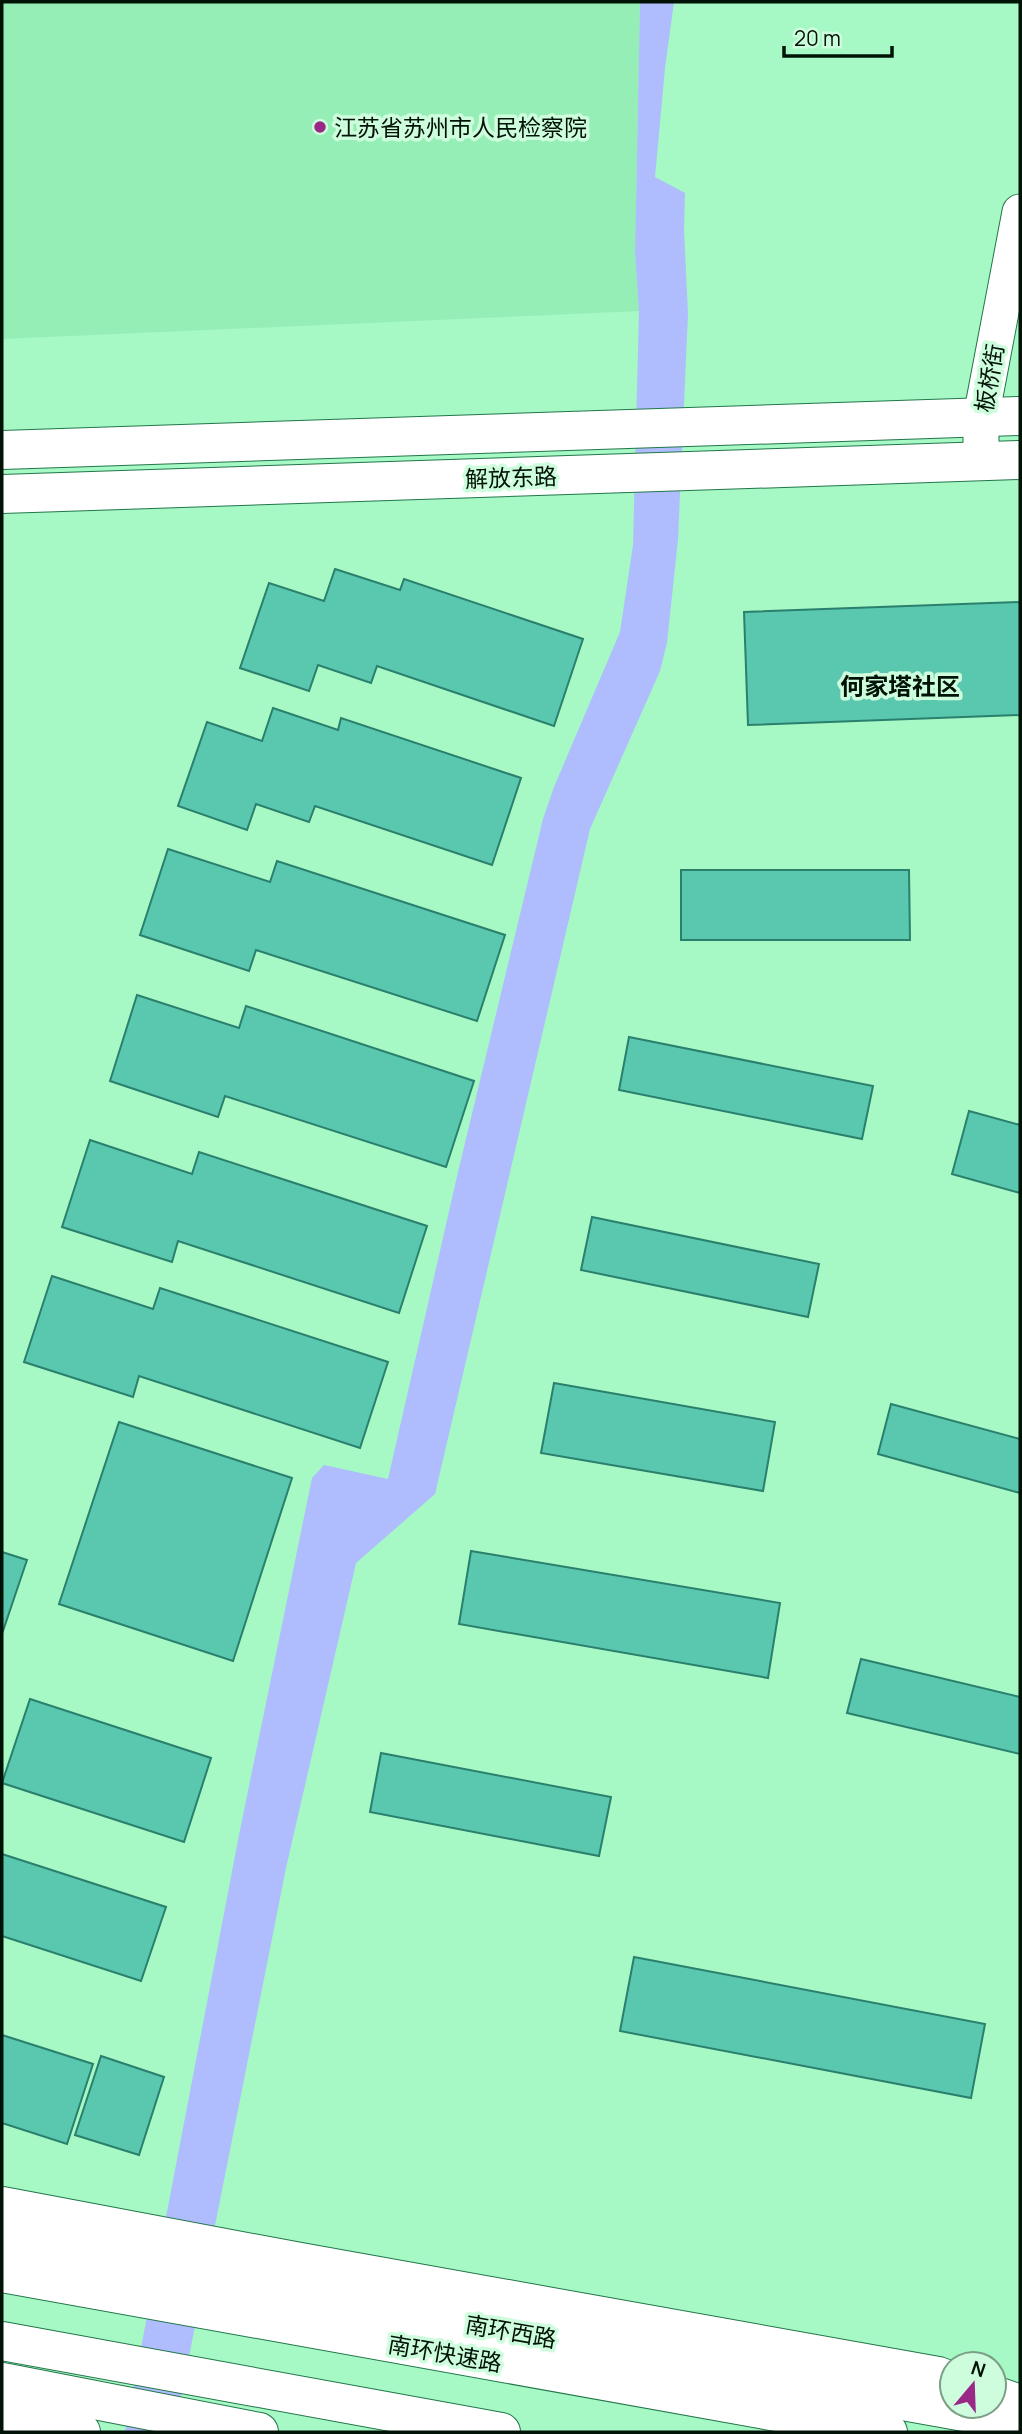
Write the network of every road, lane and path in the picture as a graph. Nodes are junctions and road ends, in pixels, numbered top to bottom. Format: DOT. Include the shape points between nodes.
graph roads {
  1 [pos="1020,212"];
  2 [pos="1020,416"];
  3 [pos="981,417"];
  4 [pos="2,450"];
  5 [pos="1020,460"];
  6 [pos="981,461"];
  7 [pos="2,494"];
  8 [pos="2,2206"];
  9 [pos="2,2240"];
  10 [pos="2,2273"];
  11 [pos="2,2341"];
  12 [pos="938,2376"];
  13 [pos="2,2382"];
  14 [pos="2,2416"];
  15 [pos="1020,2422"];
  16 [pos="81,2432"];
  17 [pos="259,2432"];
  18 [pos="501,2432"];
  19 [pos="888,2432"];
  1 -- 3 [label="street, 板桥街"];
  2 -- 3 [label="main road, 解放东路"];
  3 -- 4 [label="main road, 解放东路"];
  3 -- 6 [label="street, 板桥街"];
  5 -- 6 [label="main road, 解放东路"];
  6 -- 7 [label="main road, 解放东路"];
  8 -- 12 [label="main road"];
  9 -- 15 [label="main road, 南环西路"];
  10 -- 19 [label="main road, 南环快速路"];
  11 -- 18 [label="main road"];
  13 -- 17 [label="main road"];
  14 -- 16 [label="main road"];
}
